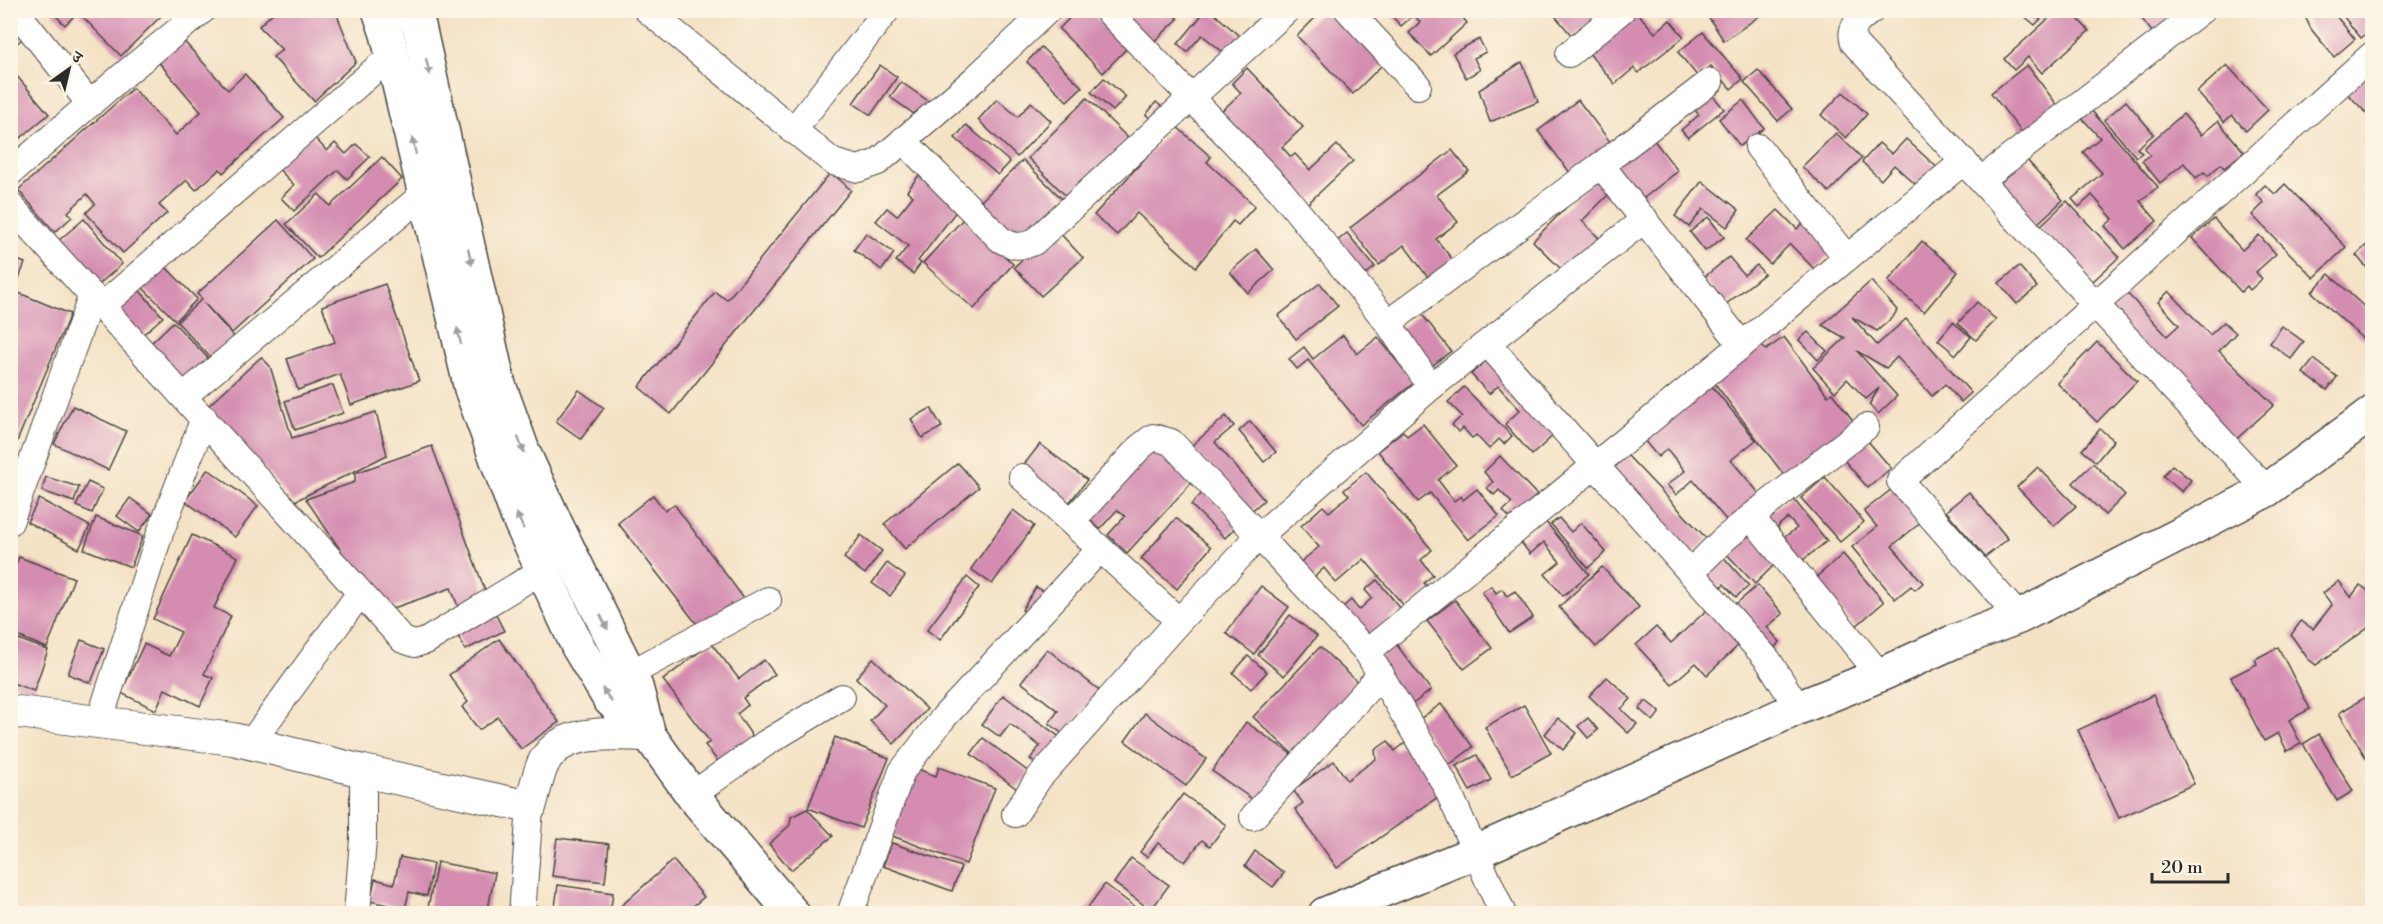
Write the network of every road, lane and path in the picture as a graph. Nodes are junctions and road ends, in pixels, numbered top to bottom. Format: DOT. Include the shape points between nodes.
graph roads {
  1 [pos="15,10"];
  2 [pos="203,10"];
  3 [pos="379,10"];
  4 [pos="413,10"];
  5 [pos="887,10"];
  6 [pos="1048,10"];
  7 [pos="1107,10"];
  8 [pos="1287,10"];
  9 [pos="1348,10"];
  10 [pos="1622,10"];
  11 [pos="1872,10"];
  12 [pos="2202,10"];
  13 [pos="658,14"];
  14 [pos="1569,54"];
  15 [pos="392,55"];
  16 [pos="2373,55"];
  17 [pos="1710,82"];
  18 [pos="1418,86"];
  19 [pos="1191,98"];
  20 [pos="90,104"];
  21 [pos="794,131"];
  22 [pos="903,141"];
  23 [pos="1758,147"];
  24 [pos="1964,161"];
  25 [pos="1601,165"];
  26 [pos="10,173"];
  27 [pos="1981,180"];
  28 [pos="425,193"];
  29 [pos="10,205"];
  30 [pos="1645,219"];
  31 [pos="1847,258"];
  32 [pos="97,300"];
  33 [pos="2094,304"];
  34 [pos="1388,324"];
  35 [pos="1488,344"];
  36 [pos="1742,345"];
  37 [pos="1431,387"];
  38 [pos="184,396"];
  39 [pos="2373,413"];
  40 [pos="204,418"];
  41 [pos="1866,427"];
  42 [pos="1596,465"];
  43 [pos="1022,477"];
  44 [pos="2267,490"];
  45 [pos="1751,517"];
  46 [pos="10,522"];
  47 [pos="1071,522"];
  48 [pos="1259,536"];
  49 [pos="1100,549"];
  50 [pos="543,570"];
  51 [pos="1691,572"];
  52 [pos="360,593"];
  53 [pos="768,600"];
  54 [pos="2019,617"];
  55 [pos="1179,621"];
  56 [pos="1367,652"];
  57 [pos="629,674"];
  58 [pos="1381,674"];
  59 [pos="1880,675"];
  60 [pos="842,697"];
  61 [pos="1798,708"];
  62 [pos="10,711"];
  63 [pos="99,722"];
  64 [pos="649,735"];
  65 [pos="251,743"];
  66 [pos="363,771"];
  67 [pos="692,795"];
  68 [pos="530,807"];
  69 [pos="1015,814"];
  70 [pos="1253,817"];
  71 [pos="1476,852"];
  72 [pos="357,914"];
  73 [pos="522,914"];
  74 [pos="793,914"];
  75 [pos="850,914"];
  76 [pos="1325,914"];
  77 [pos="1503,914"];
  1 -- 20 [label="street"];
  2 -- 20 [label="street"];
  3 -- 15 [label="main road"];
  4 -- 57 [label="main road, one-way" via="499,385 528,461"];
  5 -- 21 [label="street"];
  6 -- 22 [label="street"];
  7 -- 19 [label="street"];
  8 -- 19 [label="street"];
  9 -- 18 [label="street"];
  10 -- 14 [label="street"];
  11 -- 24 [label="street" via="1853,28 1854,43"];
  12 -- 27 [label="street"];
  13 -- 21 [label="street"];
  28 -- 15 [label="main road, one-way"];
  15 -- 32 [label="street"];
  16 -- 33 [label="street"];
  17 -- 25 [label="street"];
  19 -- 22 [label="street" via="1034,242 1023,246 1012,246 1000,239"];
  19 -- 34 [label="street" via="1280,189"];
  20 -- 26 [label="street"];
  21 -- 22 [label="street" via="833,162 858,169 878,162"];
  23 -- 31 [label="street"];
  24 -- 27 [label="street"];
  24 -- 31 [label="street"];
  25 -- 30 [label="street"];
  25 -- 34 [label="street"];
  27 -- 33 [label="street"];
  28 -- 38 [label="street"];
  50 -- 28 [label="main road, one-way" via="517,515 471,389"];
  29 -- 32 [label="street"];
  30 -- 35 [label="street"];
  30 -- 36 [label="street"];
  31 -- 36 [label="street"];
  32 -- 38 [label="street"];
  32 -- 46 [label="street"];
  33 -- 44 [label="street"];
  33 -- 54 [label="street" via="1900,481"];
  34 -- 37 [label="street"];
  35 -- 37 [label="street"];
  35 -- 42 [label="street"];
  36 -- 42 [label="street"];
  37 -- 48 [label="street"];
  38 -- 40 [label="street"];
  39 -- 44 [label="main road"];
  40 -- 52 [label="street"];
  40 -- 63 [label="street" via="160,533"];
  41 -- 45 [label="street"];
  42 -- 51 [label="street"];
  42 -- 56 [label="street"];
  43 -- 47 [label="street"];
  44 -- 54 [label="main road"];
  45 -- 51 [label="street"];
  45 -- 59 [label="street"];
  47 -- 48 [label="street" via="1153,437 1170,442"];
  47 -- 49 [label="street"];
  48 -- 55 [label="street"];
  48 -- 56 [label="street"];
  49 -- 55 [label="street"];
  49 -- 75 [label="street" via="944,717 902,771"];
  50 -- 52 [label="street" via="415,644 403,640"];
  64 -- 50 [label="main road, one-way" via="610,700 578,647"];
  51 -- 61 [label="street" via="1768,660"];
  52 -- 65 [label="street"];
  53 -- 57 [label="street"];
  54 -- 59 [label="main road"];
  55 -- 69 [label="street" via="1039,778"];
  56 -- 58 [label="street"];
  57 -- 64 [label="main road"];
  58 -- 70 [label="street"];
  58 -- 71 [label="street" via="1446,786"];
  59 -- 61 [label="main road"];
  60 -- 67 [label="street" via="752,752"];
  61 -- 71 [label="main road"];
  62 -- 63 [label="street"];
  63 -- 65 [label="street"];
  64 -- 67 [label="main road"];
  64 -- 68 [label="street" via="576,737 553,751 543,764"];
  65 -- 66 [label="street"];
  66 -- 68 [label="street"];
  66 -- 72 [label="street"];
  67 -- 74 [label="main road"];
  68 -- 73 [label="street"];
  71 -- 76 [label="main road"];
  71 -- 77 [label="street"];
}
